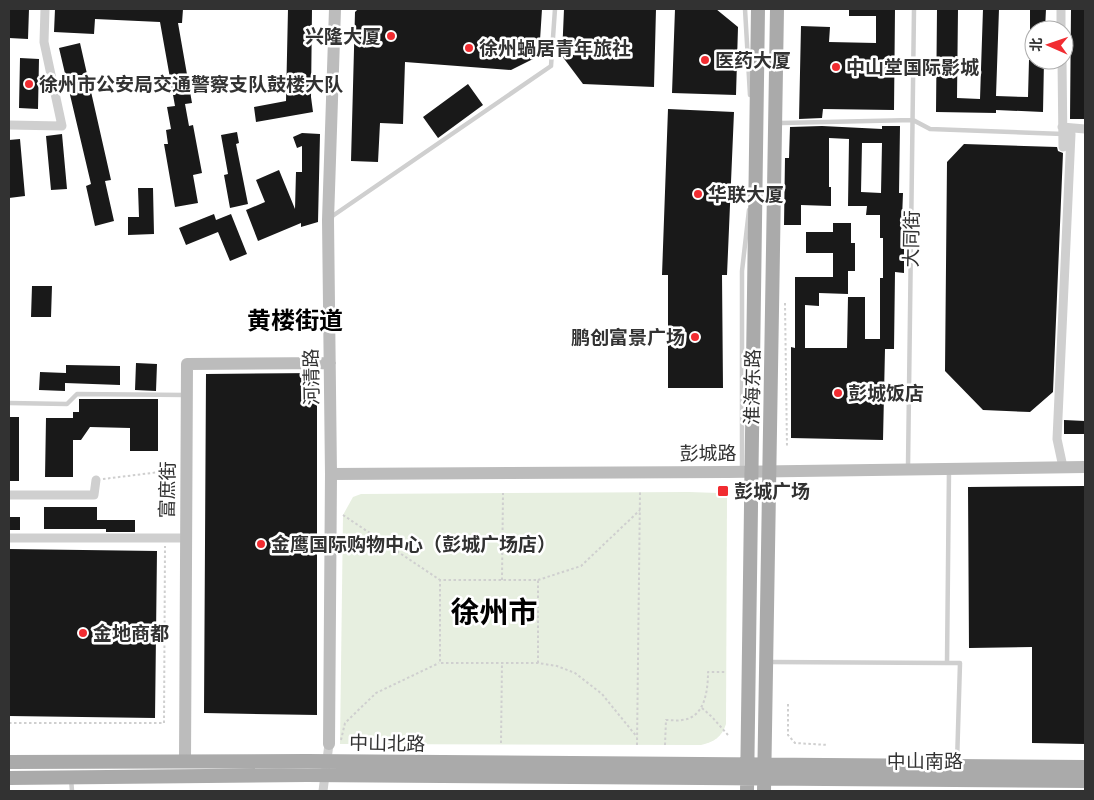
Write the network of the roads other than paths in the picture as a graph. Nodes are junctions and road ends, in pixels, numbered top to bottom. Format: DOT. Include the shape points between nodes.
graph roads {
  1 [pos="45,9"];
  2 [pos="335,9"];
  3 [pos="555,9"];
  4 [pos="745,9"];
  5 [pos="758,9"];
  6 [pos="777,9"];
  7 [pos="914,9"];
  8 [pos="1062,70"];
  9 [pos="775,120"];
  10 [pos="912,120"];
  11 [pos="9,125"];
  12 [pos="1085,128"];
  13 [pos="1065,132"];
  14 [pos="1063,147"];
  15 [pos="328,220"];
  16 [pos="330,363"];
  17 [pos="184,395"];
  18 [pos="9,403"];
  19 [pos="1064,467"];
  20 [pos="1085,467"];
  21 [pos="908,469"];
  22 [pos="948,469"];
  23 [pos="747,471"];
  24 [pos="769,471"];
  25 [pos="331,474"];
  26 [pos="96,480"];
  27 [pos="9,494"];
  28 [pos="9,538"];
  29 [pos="185,538"];
  30 [pos="766,662"];
  31 [pos="947,663"];
  32 [pos="334,744"];
  33 [pos="185,760"];
  34 [pos="326,761"];
  35 [pos="9,762"];
  36 [pos="957,766"];
  37 [pos="1085,767"];
  38 [pos="324,776"];
  39 [pos="9,778"];
  40 [pos="747,779"];
  41 [pos="764,779"];
  42 [pos="1085,781"];
  43 [pos="72,784"];
  44 [pos="323,791"];
  1 -- 11 [label="street" via="44,42 62,126"];
  2 -- 15 [label="street, 河清路"];
  3 -- 15 [label="lane" via="551,66"];
  4 -- 23 [label="lane" via="751,107 750,203 742,271"];
  5 -- 23 [label="main road, 淮海东路"];
  6 -- 9 [label="main road, 淮海东路"];
  7 -- 10 [label="lane, 大同街"];
  8 -- 13 [label="street"];
  9 -- 10 [label="lane" via="782,123"];
  9 -- 24 [label="main road, 淮海东路"];
  10 -- 13 [label="lane" via="930,128"];
  10 -- 21 [label="lane, 大同街"];
  12 -- 13 [label="street"];
  13 -- 14 [label="street"];
  13 -- 19 [label="street" via="1057,439"];
  15 -- 16 [label="street, 河清路"];
  16 -- 25 [label="street, 河清路"];
  16 -- 29 [label="street, 富庶街" via="187,364"];
  17 -- 18 [label="lane" via="77,394 67,404"];
  19 -- 20 [label="street, 彭城路"];
  19 -- 22 [label="street, 彭城路"];
  21 -- 22 [label="street, 彭城路"];
  21 -- 24 [label="street, 彭城路"];
  22 -- 31 [label="lane"];
  23 -- 24 [label="street, 彭城路"];
  23 -- 25 [label="street, 彭城路"];
  23 -- 40 [label="main road, 淮海东路"];
  24 -- 30 [label="main road, 淮海东路"];
  25 -- 32 [label="street, 河清路"];
  26 -- 27 [label="street" via="94,495"];
  28 -- 29 [label="street"];
  29 -- 33 [label="street, 富庶街"];
  30 -- 31 [label="lane"];
  30 -- 41 [label="main road, 淮海东路"];
  31 -- 36 [label="lane" via="960,663"];
  32 -- 34 [label="street"];
  33 -- 34 [label="main road, 中山北路"];
  33 -- 35 [label="main road, 中山北路"];
  34 -- 38 [label="street"];
  34 -- 40 [label="main road, 中山北路"];
  36 -- 37 [label="main road, 中山南路"];
  36 -- 41 [label="main road, 中山南路"];
  38 -- 40 [label="main road, 中山北路"];
  38 -- 43 [label="main road, 中山北路"];
  38 -- 44 [label="street"];
  39 -- 43 [label="main road, 中山北路"];
  40 -- 41 [label="main road, 中山北路"];
  41 -- 42 [label="main road, 中山南路" via="932,783"];
}
